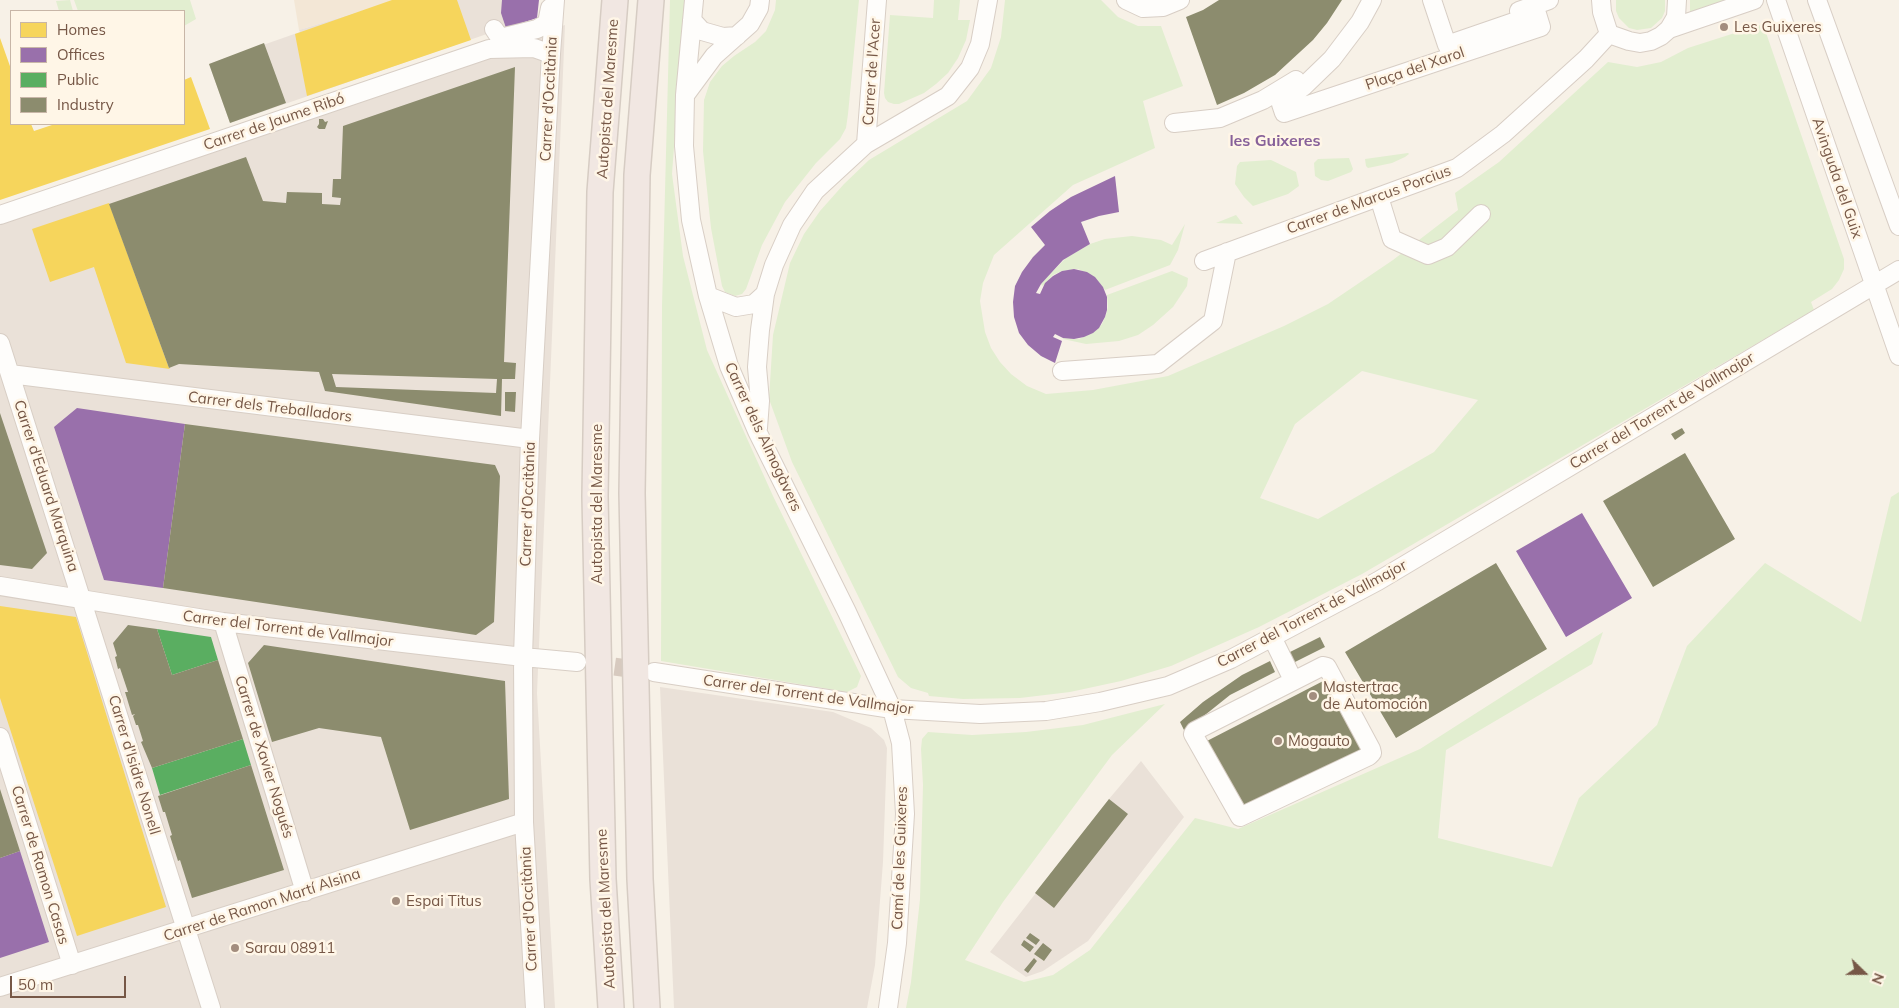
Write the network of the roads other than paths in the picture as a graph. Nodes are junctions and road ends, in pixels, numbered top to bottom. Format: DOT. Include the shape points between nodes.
graph roads {
  1 [pos="551,0"];
  2 [pos="555,0"];
  3 [pos="616,0"];
  4 [pos="651,0"];
  5 [pos="694,0"];
  6 [pos="760,0"];
  7 [pos="877,0"];
  8 [pos="988,0"];
  9 [pos="1126,0"];
  10 [pos="1180,0"];
  11 [pos="1359,0"];
  12 [pos="1372,0"];
  13 [pos="1432,0"];
  14 [pos="1444,0"];
  15 [pos="1549,0"];
  16 [pos="1601,0"];
  17 [pos="1677,0"];
  18 [pos="1754,0"];
  19 [pos="1776,0"];
  20 [pos="1817,0"];
  21 [pos="692,20"];
  22 [pos="1669,29"];
  23 [pos="1608,34"];
  24 [pos="737,36"];
  25 [pos="489,49"];
  26 [pos="551,54"];
  27 [pos="685,95"];
  28 [pos="1174,123"];
  29 [pos="866,144"];
  30 [pos="1379,198"];
  31 [pos="1481,214"];
  32 [pos="0,215"];
  33 [pos="1899,226"];
  34 [pos="1227,252"];
  35 [pos="1204,261"];
  36 [pos="1899,270"];
  37 [pos="1874,285"];
  38 [pos="765,294"];
  39 [pos="708,296"];
  40 [pos="0,343"];
  41 [pos="1899,356"];
  42 [pos="1062,371"];
  43 [pos="10,374"];
  44 [pos="757,432"];
  45 [pos="530,440"];
  46 [pos="0,586"];
  47 [pos="83,600"];
  48 [pos="223,622"];
  49 [pos="1272,637"];
  50 [pos="523,657"];
  51 [pos="577,662"];
  52 [pos="654,672"];
  53 [pos="1293,680"];
  54 [pos="892,709"];
  55 [pos="0,737"];
  56 [pos="524,822"];
  57 [pos="305,892"];
  58 [pos="186,930"];
  59 [pos="72,965"];
  60 [pos="0,987"];
  61 [pos="211,1008"];
  62 [pos="535,1008"];
  63 [pos="611,1008"];
  64 [pos="647,1008"];
  65 [pos="888,1008"];
  1 -- 25 [label="street" via="547,23 537,29 500,38 488,31"];
  2 -- 26 [label="street, Carrer d'Occitània"];
  3 -- 63 [label="highway, Autopista del Maresme" via="600,192 595,496 603,879"];
  4 -- 64 [label="highway" via="637,175 632,493 640,879"];
  5 -- 21 [label="street, Carrer dels Almogàvers"];
  6 -- 24 [label="street" via="750,24"];
  7 -- 29 [label="street, Carrer de l'Acer"];
  8 -- 29 [label="street" via="980,44 970,68 948,96"];
  9 -- 10 [label="street" via="1143,8 1163,7"];
  11 -- 28 [label="street" via="1325,55 1297,80 1263,100 1220,118"];
  12 -- 13 [label="street, Plaça del Xarol" via="1332,59 1281,104 1284,113 1540,27 1537,14 1447,45"];
  14 -- 15 [label="street" via="1455,33"];
  16 -- 23 [label="street"];
  17 -- 22 [label="street" via="1676,17"];
  18 -- 22 [label="street"];
  19 -- 37 [label="street, Avinguda del Guix"];
  20 -- 33 [label="street"];
  21 -- 24 [label="street" via="702,30 723,37"];
  21 -- 27 [label="street, Carrer dels Almogàvers"];
  22 -- 23 [label="street" via="1651,41 1640,42"];
  23 -- 30 [label="street, Carrer de Marcus Porcius" via="1586,59 1503,134 1457,168"];
  24 -- 27 [label="street" via="714,56"];
  25 -- 26 [label="street, Carrer de Jaume Ribó" via="534,48"];
  25 -- 32 [label="street, Carrer de Jaume Ribó"];
  26 -- 45 [label="street, Carrer d'Occitània"];
  27 -- 39 [label="street, Carrer dels Almogàvers" via="684,146 692,220"];
  29 -- 38 [label="street" via="816,191 792,225"];
  30 -- 31 [label="street" via="1392,239 1428,255 1447,247"];
  30 -- 34 [label="street, Carrer de Marcus Porcius"];
  34 -- 35 [label="street, Carrer de Marcus Porcius"];
  34 -- 42 [label="street" via="1213,321 1158,364"];
  36 -- 37 [label="street, Carrer del Torrent de Vallmajor"];
  37 -- 41 [label="street, Avinguda del Guix"];
  37 -- 49 [label="street, Carrer del Torrent de Vallmajor" via="1378,580"];
  38 -- 39 [label="street" via="754,304 736,307"];
  38 -- 44 [label="street" via="757,367 760,400"];
  39 -- 44 [label="street, Carrer dels Almogàvers" via="729,366"];
  40 -- 43 [label="street, Carrer d'Eduard Marquina"];
  43 -- 45 [label="street, Carrer dels Treballadors"];
  43 -- 47 [label="street, Carrer d'Eduard Marquina"];
  44 -- 54 [label="street, Carrer dels Almogàvers"];
  45 -- 50 [label="street, Carrer d'Occitània"];
  46 -- 47 [label="street, Carrer del Torrent de Vallmajor"];
  47 -- 48 [label="street, Carrer del Torrent de Vallmajor"];
  47 -- 58 [label="street, Carrer d'Isidre Nonell"];
  48 -- 50 [label="street, Carrer del Torrent de Vallmajor"];
  48 -- 57 [label="street, Carrer de Xavier Nogués"];
  49 -- 53 [label="street"];
  49 -- 54 [label="street, Carrer del Torrent de Vallmajor" via="1168,686 1100,702 1046,712 980,714"];
  50 -- 51 [label="street, Carrer del Torrent de Vallmajor"];
  50 -- 56 [label="street, Carrer d'Occitània"];
  52 -- 54 [label="street, Carrer del Torrent de Vallmajor"];
  53 -- 53 [label="street" via="1327,667 1372,753 1240,817 1193,734"];
  54 -- 65 [label="street, Camí de les Guixeres" via="901,743 905,814 897,943"];
  55 -- 59 [label="street, Carrer de Ramon Casas"];
  56 -- 57 [label="street, Carrer de Ramon Martí Alsina"];
  56 -- 62 [label="street, Carrer d'Occitània"];
  57 -- 58 [label="street, Carrer de Ramon Martí Alsina"];
  58 -- 59 [label="street, Carrer de Ramon Martí Alsina"];
  58 -- 61 [label="street, Carrer d'Isidre Nonell"];
  59 -- 60 [label="street, Carrer de Ramon Martí Alsina"];
}
